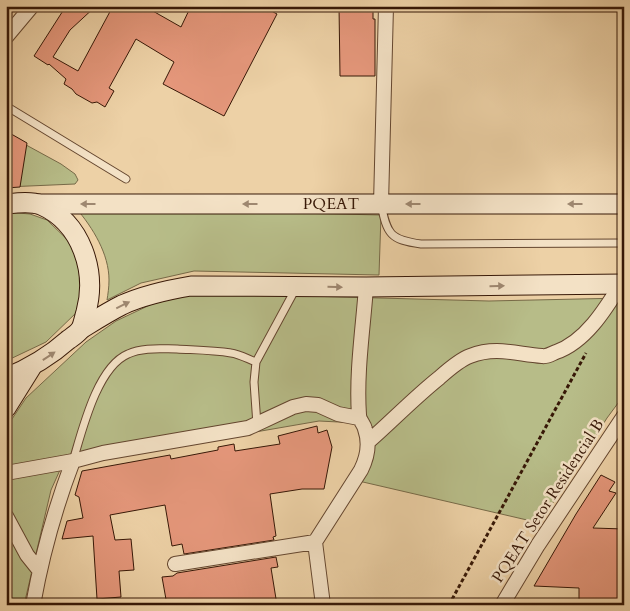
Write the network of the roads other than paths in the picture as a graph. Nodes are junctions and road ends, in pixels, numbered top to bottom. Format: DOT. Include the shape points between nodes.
graph roads {
  1 [pos="32,6"];
  2 [pos="386,6"];
  3 [pos="6,37"];
  4 [pos="6,106"];
  5 [pos="126,179"];
  6 [pos="6,204"];
  7 [pos="40,204"];
  8 [pos="381,204"];
  9 [pos="624,204"];
  10 [pos="624,243"];
  11 [pos="622,284"];
  12 [pos="297,286"];
  13 [pos="366,287"];
  14 [pos="81,330"];
  15 [pos="256,362"];
  16 [pos="31,368"];
  17 [pos="6,378"];
  18 [pos="6,408"];
  19 [pos="624,416"];
  20 [pos="359,418"];
  21 [pos="257,425"];
  22 [pos="615,429"];
  23 [pos="624,441"];
  24 [pos="368,442"];
  25 [pos="73,461"];
  26 [pos="6,473"];
  27 [pos="6,516"];
  28 [pos="315,542"];
  29 [pos="175,564"];
  30 [pos="39,570"];
  31 [pos="33,605"];
  32 [pos="323,605"];
  33 [pos="502,605"];
  1 -- 3 [label="street"];
  2 -- 8 [label="street"];
  4 -- 5 [label="lane"];
  6 -- 7 [label="street, PQEAT"];
  8 -- 7 [label="street, PQEAT, one-way"];
  7 -- 14 [label="street" via="70,227 85,254 90,298"];
  9 -- 8 [label="street, PQEAT, one-way"];
  8 -- 10 [label="lane" via="385,224 395,237 404,242"];
  13 -- 11 [label="street, one-way"];
  11 -- 24 [label="street" via="606,308 567,348 544,356 495,351 468,357 418,394"];
  12 -- 13 [label="street, one-way"];
  14 -- 12 [label="street, one-way" via="120,306 164,290 191,286"];
  12 -- 15 [label="lane"];
  13 -- 20 [label="street"];
  16 -- 14 [label="street, one-way"];
  15 -- 21 [label="lane"];
  15 -- 25 [label="lane" via="232,353 208,350 138,350 126,354 111,366 98,388"];
  16 -- 17 [label="street"];
  16 -- 18 [label="street"];
  19 -- 22 [label="street, PQEAT Setor Residencial B"];
  20 -- 21 [label="street" via="306,404"];
  20 -- 24 [label="street" via="364,424"];
  21 -- 25 [label="street"];
  22 -- 23 [label="street"];
  22 -- 33 [label="street, PQEAT Setor Residencial B"];
  24 -- 28 [label="street" via="361,470"];
  25 -- 26 [label="street"];
  25 -- 30 [label="street"];
  27 -- 30 [label="street"];
  28 -- 29 [label="street"];
  28 -- 32 [label="street"];
  30 -- 31 [label="street"];
}
